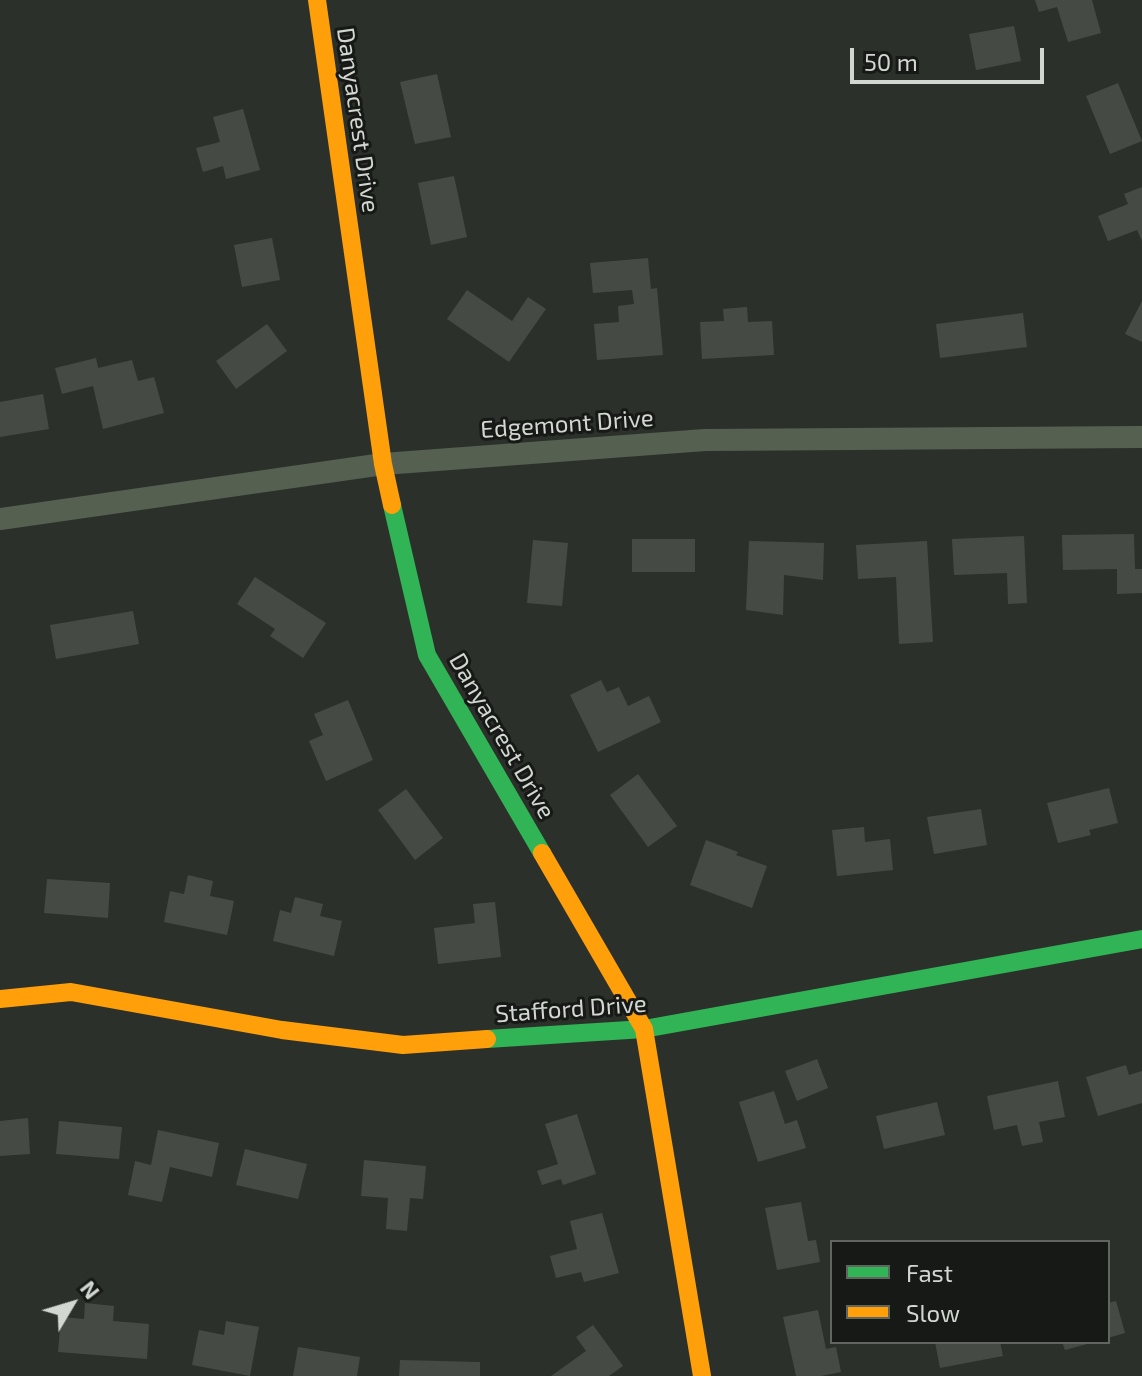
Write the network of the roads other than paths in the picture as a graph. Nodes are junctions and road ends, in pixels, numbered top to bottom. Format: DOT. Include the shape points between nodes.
graph roads {
  1 [pos="317,0"];
  2 [pos="1142,437"];
  3 [pos="383,464"];
  4 [pos="0,519"];
  5 [pos="1142,939"];
  6 [pos="0,999"];
  7 [pos="644,1029"];
  8 [pos="702,1376"];
  1 -- 3 [label="street, Danyacrest Drive"];
  2 -- 3 [label="street, Edgemont Drive" via="705,440"];
  3 -- 4 [label="street, Edgemont Drive"];
  3 -- 7 [label="street, Danyacrest Drive" via="427,655"];
  5 -- 7 [label="street, Stafford Drive"];
  6 -- 7 [label="street, Stafford Drive" via="71,992 282,1030 403,1045"];
  7 -- 8 [label="street, Danyacrest Drive"];
}
